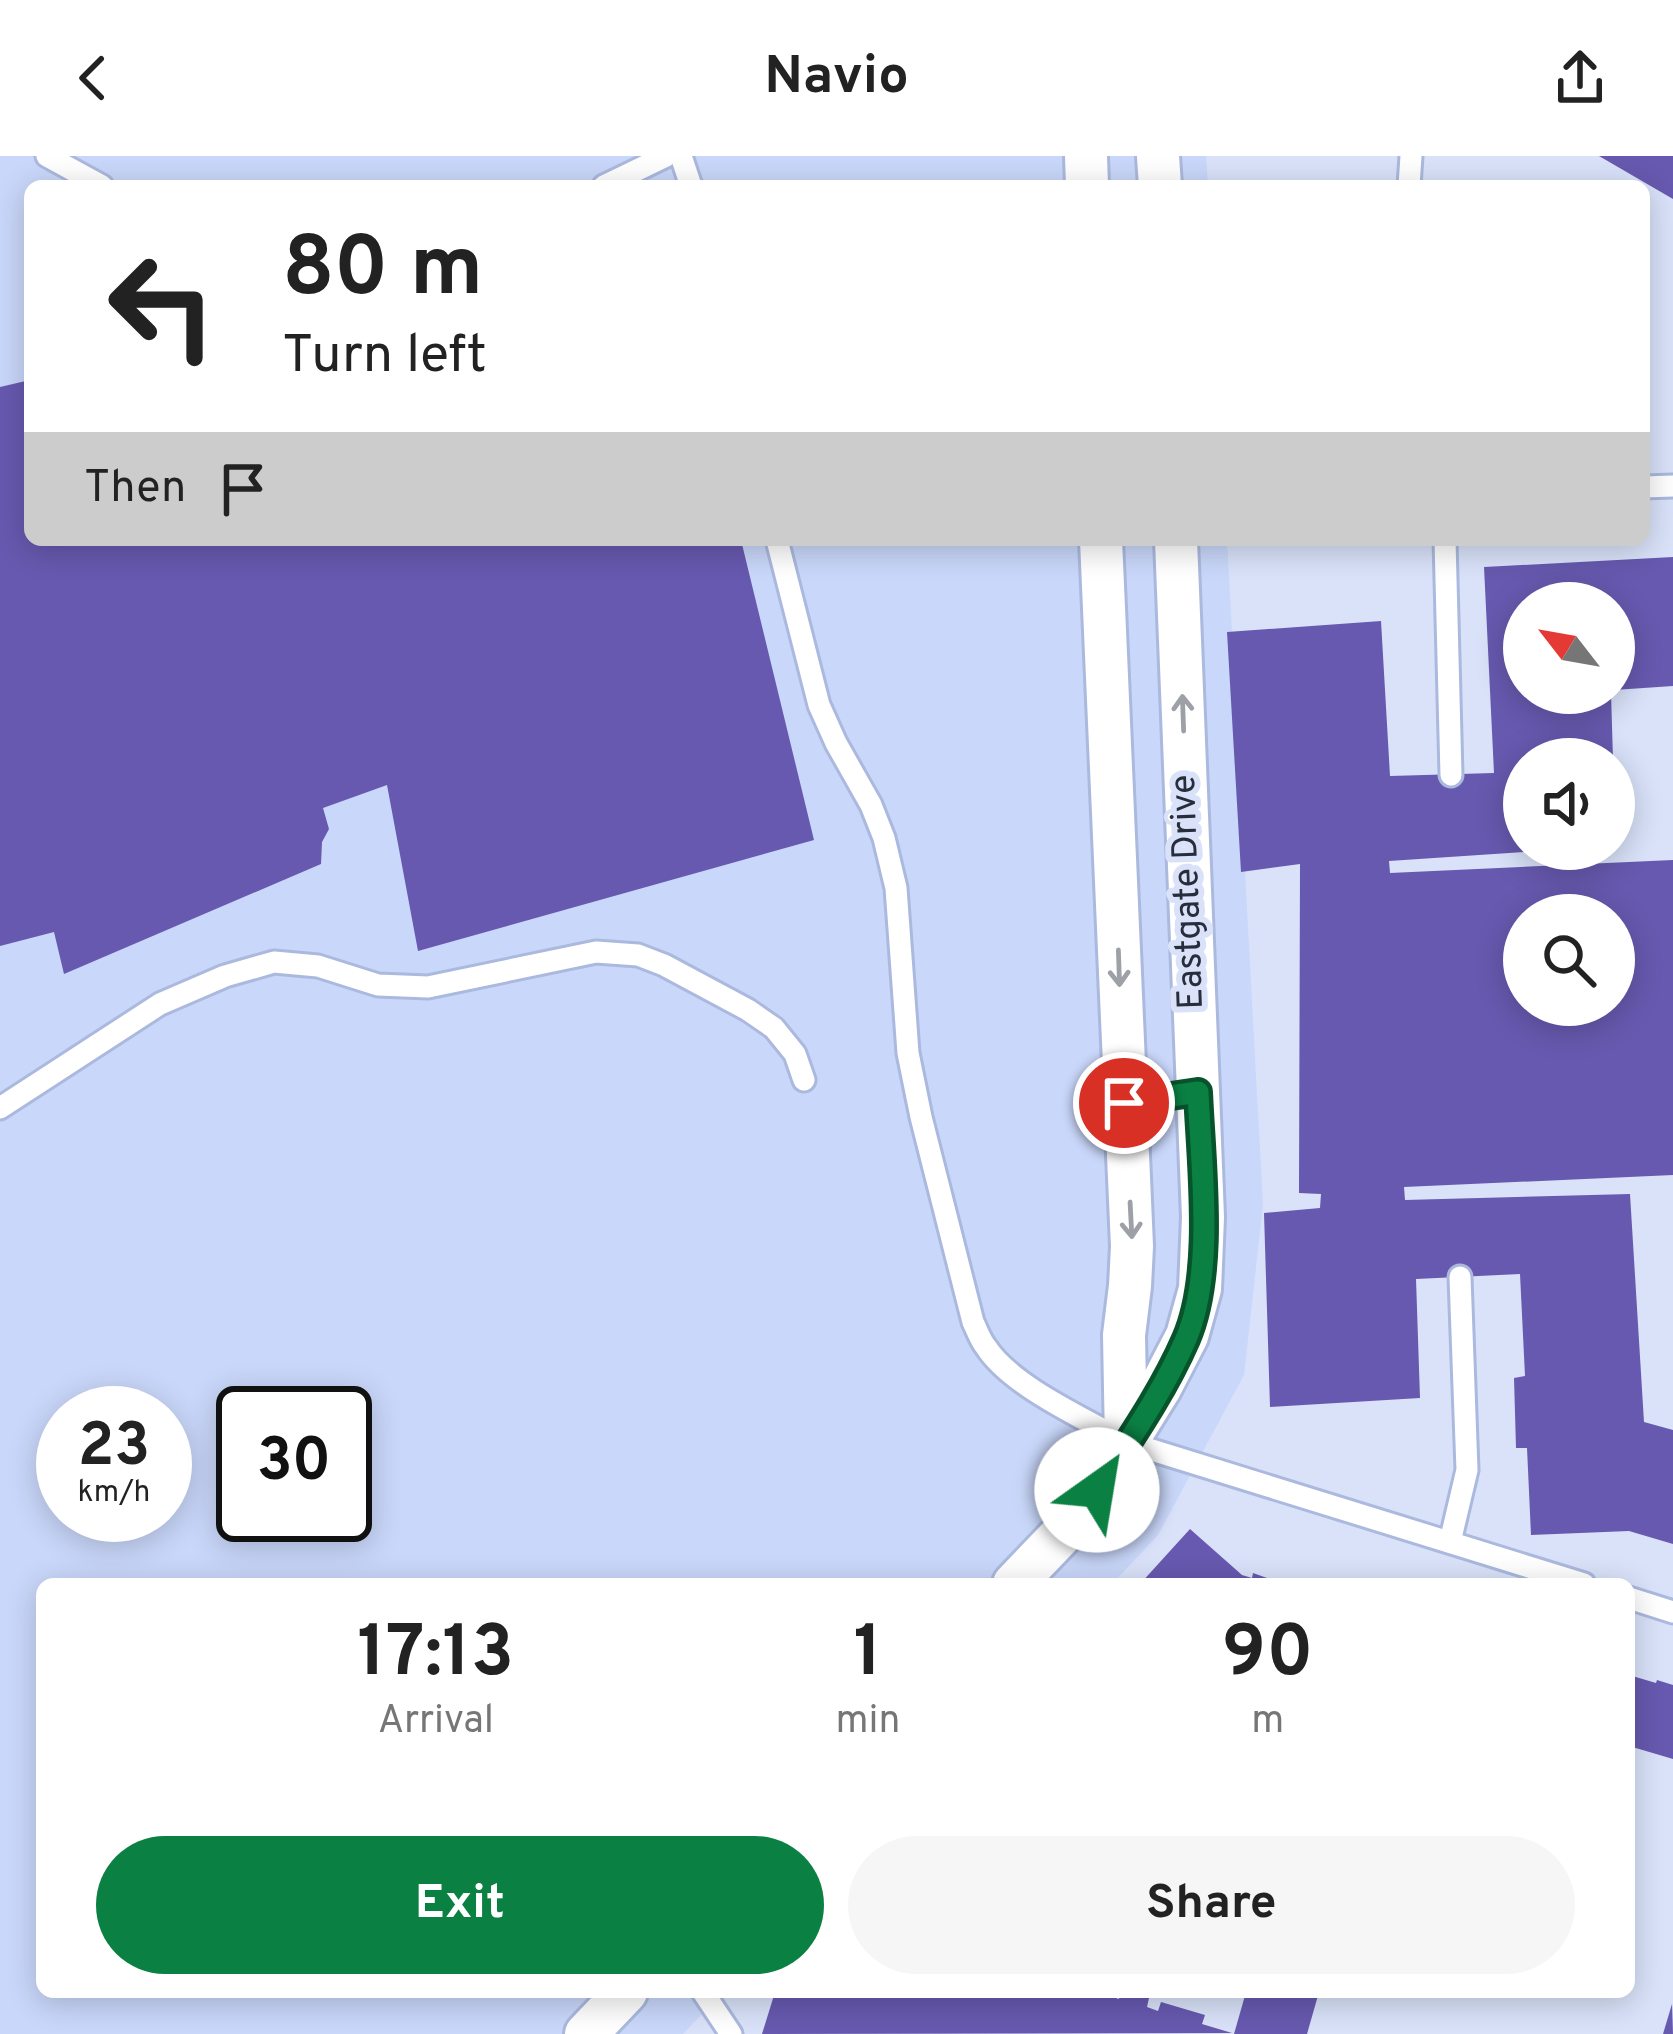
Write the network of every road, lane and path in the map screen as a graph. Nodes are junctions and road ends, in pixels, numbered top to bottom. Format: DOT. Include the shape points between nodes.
graph roads {
  1 [pos="47,156"];
  2 [pos="666,156"];
  3 [pos="91,180"];
  4 [pos="616,180"];
  5 [pos="779,546"];
  6 [pos="1101,546"];
  7 [pos="1176,546"];
  8 [pos="1445,546"];
  9 [pos="1451,775"];
  10 [pos="804,1080"];
  11 [pos="1198,1092"];
  12 [pos="1124,1103"];
  13 [pos="0,1108"];
  14 [pos="1460,1277"];
  15 [pos="1126,1442"];
  16 [pos="1450,1542"];
  17 [pos="1020,1578"];
  18 [pos="1562,1578"];
  19 [pos="1635,1600"];
  20 [pos="1673,1612"];
  21 [pos="620,1998"];
  22 [pos="707,1998"];
  23 [pos="586,2034"];
  24 [pos="731,2034"];
  1 -- 3 [label="lane"];
  2 -- 4 [label="lane"];
  5 -- 15 [label="lane" via="819,705 884,838 896,888 908,1053 973,1322 1008,1372"];
  6 -- 12 [label="street, Eastgate Drive, one-way"];
  11 -- 7 [label="street, Eastgate Drive, one-way"];
  8 -- 9 [label="lane"];
  10 -- 13 [label="lane" via="774,1028 638,956 596,952 428,986 378,985 274,962 160,1004"];
  11 -- 12 [label="lane"];
  11 -- 15 [label="street, Eastgate Drive" via="1200,1289 1187,1336"];
  12 -- 15 [label="street, Eastgate Drive, one-way" via="1132,1246"];
  14 -- 16 [label="lane" via="1467,1470"];
  15 -- 16 [label="lane"];
  15 -- 17 [label="street, Eastgate Drive" via="1083,1512"];
  16 -- 18 [label="lane"];
  19 -- 20 [label="lane"];
  21 -- 23 [label="street"];
  22 -- 24 [label="lane"];
}
